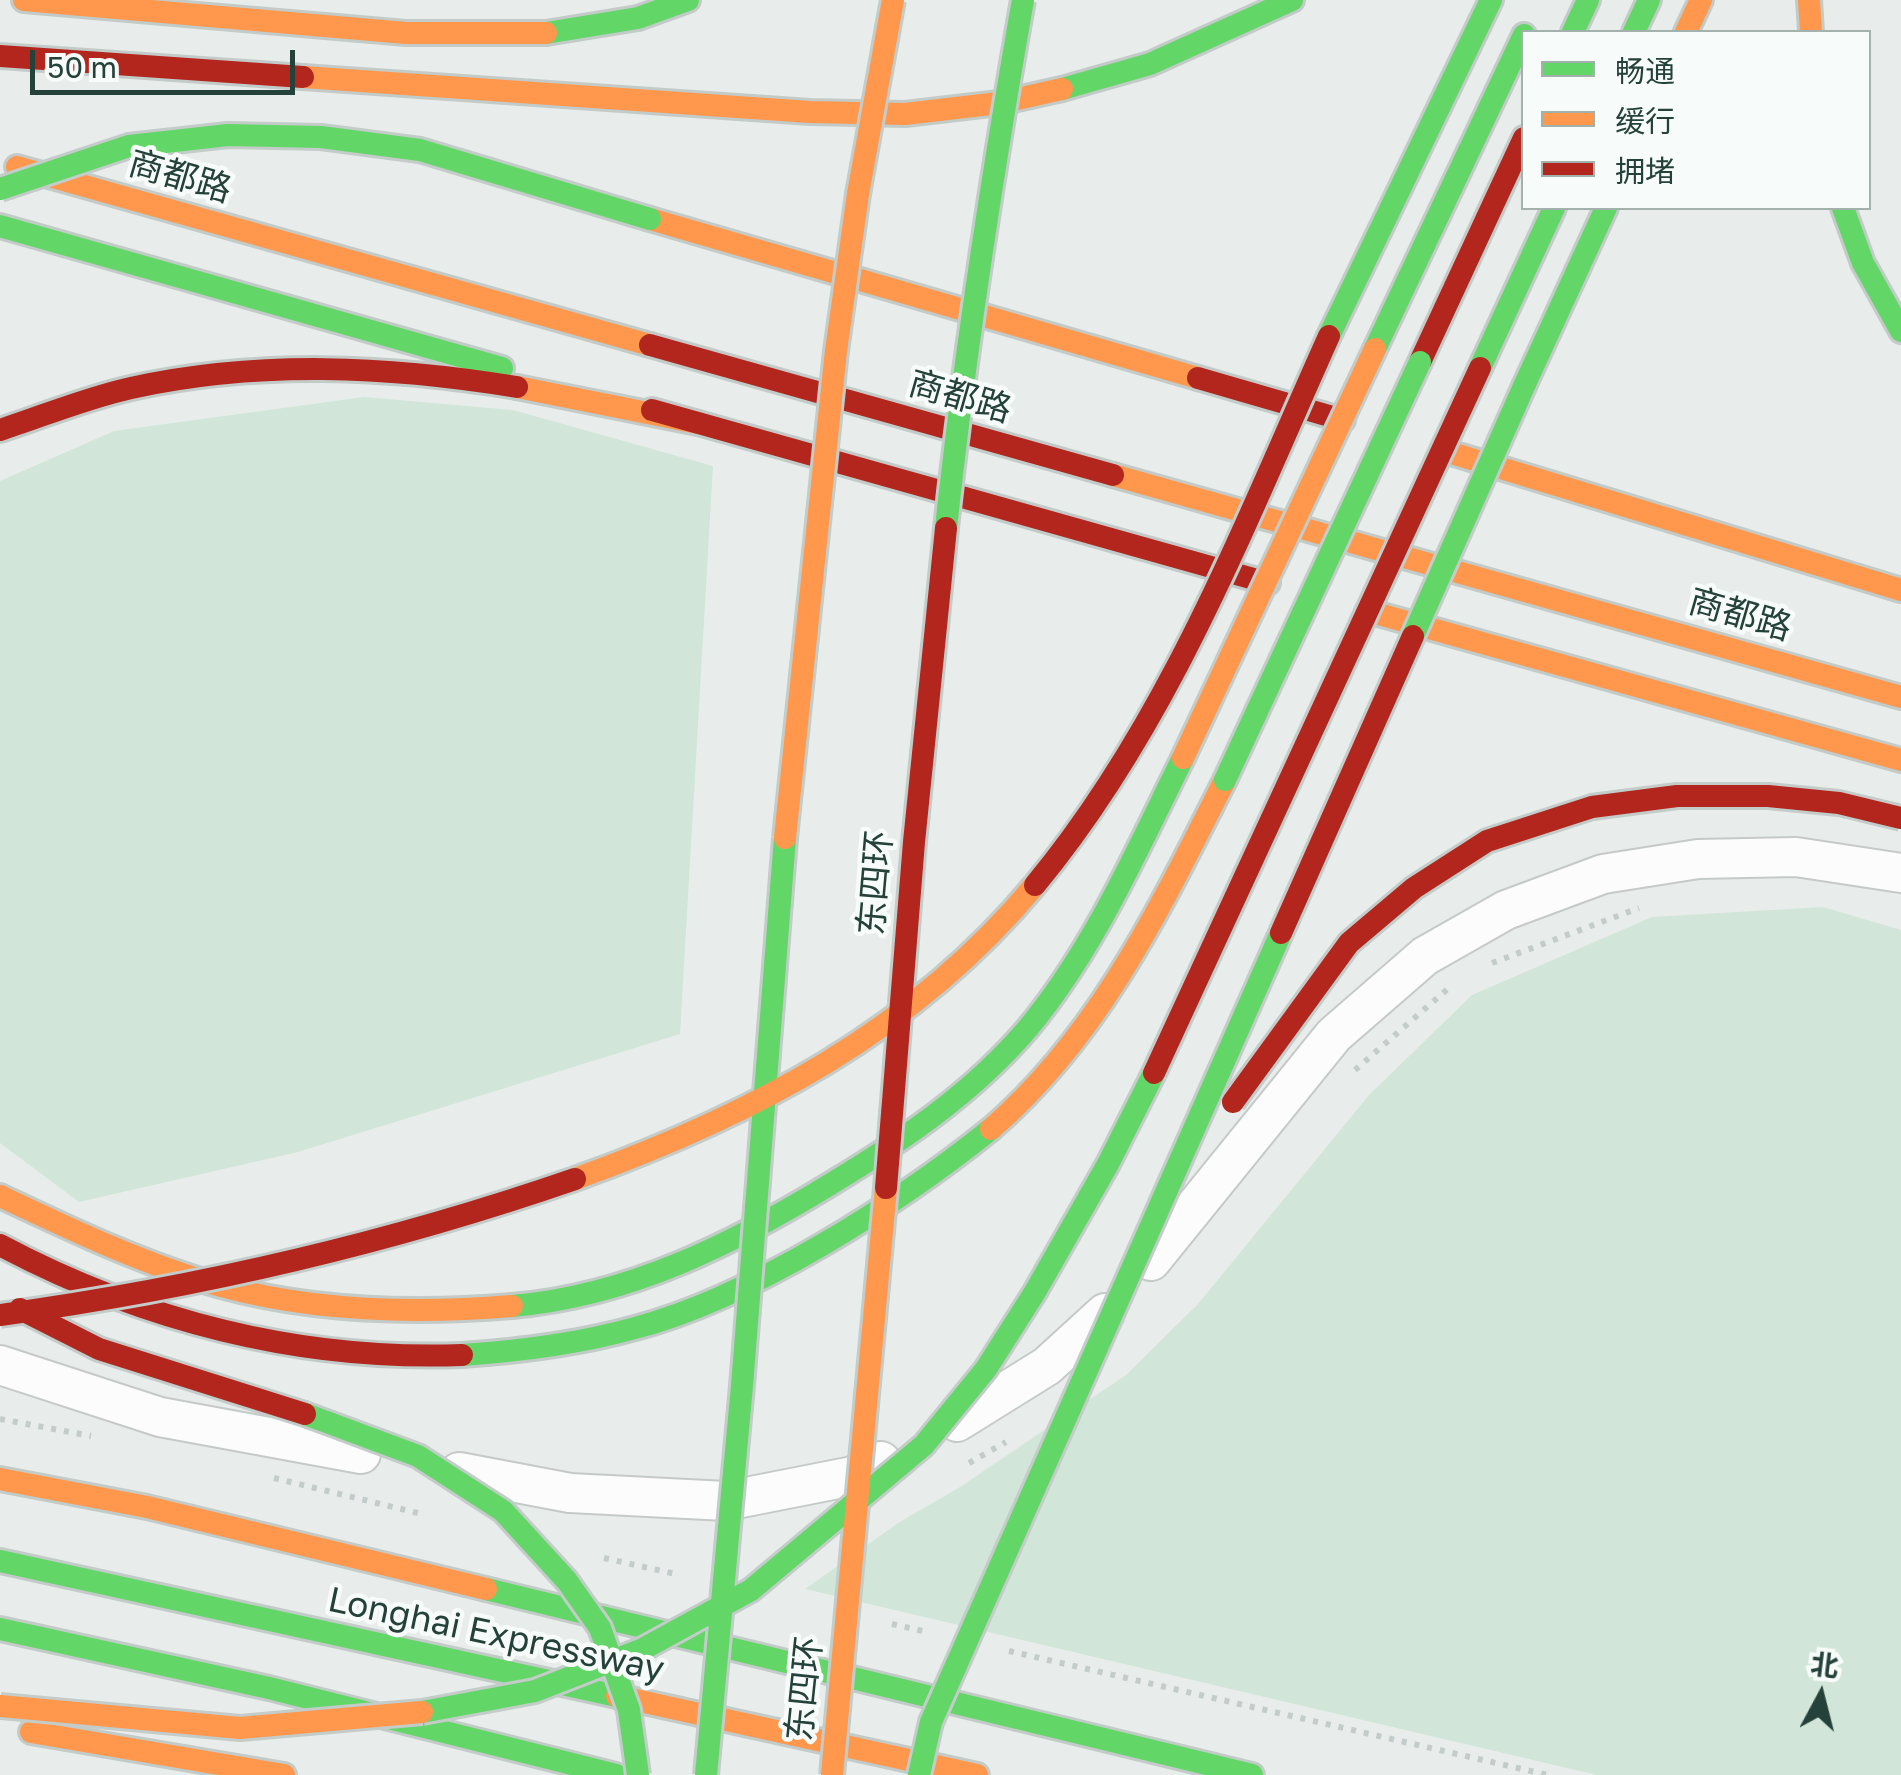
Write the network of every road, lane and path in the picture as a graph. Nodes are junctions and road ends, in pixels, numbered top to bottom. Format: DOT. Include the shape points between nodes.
graph roads {
  1 [pos="24,0"];
  2 [pos="688,0"];
  3 [pos="893,0"];
  4 [pos="1023,0"];
  5 [pos="1292,0"];
  6 [pos="1490,0"];
  7 [pos="1588,0"];
  8 [pos="1649,0"];
  9 [pos="1701,0"];
  10 [pos="1809,0"];
  11 [pos="1208,12"];
  12 [pos="1574,30"];
  13 [pos="1635,30"];
  14 [pos="1687,30"];
  15 [pos="1811,30"];
  16 [pos="1521,41"];
  17 [pos="0,56"];
  18 [pos="1129,69"];
  19 [pos="1037,77"];
  20 [pos="1521,144"];
  21 [pos="0,162"];
  22 [pos="0,189"];
  23 [pos="1553,210"];
  24 [pos="1605,210"];
  25 [pos="1844,210"];
  26 [pos="0,226"];
  27 [pos="1901,330"];
  28 [pos="963,367"];
  29 [pos="698,423"];
  30 [pos="0,430"];
  31 [pos="1901,590"];
  32 [pos="1901,696"];
  33 [pos="1901,760"];
  34 [pos="1901,818"];
  35 [pos="1901,873"];
  36 [pos="1644,906"];
  37 [pos="1485,966"];
  38 [pos="1453,984"];
  39 [pos="1343,1085"];
  40 [pos="0,1196"];
  41 [pos="0,1244"];
  42 [pos="0,1298"];
  43 [pos="0,1315"];
  44 [pos="0,1365"];
  45 [pos="1075,1396"];
  46 [pos="1008,1440"];
  47 [pos="962,1467"];
  48 [pos="0,1479"];
  49 [pos="0,1562"];
  50 [pos="0,1629"];
  51 [pos="0,1706"];
  52 [pos="0,1726"];
  53 [pos="284,1775"];
  54 [pos="616,1775"];
  55 [pos="638,1775"];
  56 [pos="706,1775"];
  57 [pos="832,1775"];
  58 [pos="918,1775"];
  59 [pos="977,1775"];
  60 [pos="1252,1775"];
  1 -- 2 [label="main road" via="489,35 617,23"];
  3 -- 56 [label="main road, bridge" via="836,352 786,830"];
  4 -- 28 [label="main road, 东四环, bridge"];
  5 -- 18 [label="main road"];
  6 -- 43 [label="main road, bridge" via="1199,622 1124,762 993,933 909,1009 733,1116 623,1163 458,1219 95,1304"];
  7 -- 12 [label="main road"];
  8 -- 13 [label="main road"];
  9 -- 14 [label="main road"];
  10 -- 15 [label="main road"];
  11 -- 18 [label="main road"];
  16 -- 40 [label="main road, bridge" via="1122,880 1028,1027 934,1119 742,1237 624,1284 522,1306 444,1311 279,1298 176,1272"];
  17 -- 18 [label="main road" via="905,114 999,104"];
  19 -- 28 [label="main road, bridge"];
  20 -- 41 [label="main road, bridge" via="1160,909 1064,1056 962,1155 763,1278 638,1328 528,1351 352,1354 270,1343 161,1315"];
  21 -- 32 [label="main road, 商都路"];
  22 -- 31 [label="main road, bridge" via="129,146 228,135 321,137 420,150 1156,363"];
  23 -- 51 [label="main road, bridge" via="1108,1164 986,1369 924,1445 751,1590 644,1649 535,1691 444,1710 240,1728"];
  24 -- 45 [label="main road, bridge"];
  25 -- 27 [label="main road" via="1863,263"];
  26 -- 29 [label="main road"];
  28 -- 57 [label="main road, 东四环, bridge"];
  29 -- 30 [label="main road" via="438,373 337,366 232,371 130,388"];
  29 -- 33 [label="main road"];
  34 -- 45 [label="main road, bridge" via="1768,796 1677,796 1592,807 1487,841 1414,888 1349,943 1238,1092"];
  35 -- 44 [label="street" via="1796,857 1698,859 1604,874 1506,910 1424,956 1334,1035 1123,1296 1046,1366 852,1476 726,1501 570,1493 160,1416"];
  36 -- 37 [label="path"];
  38 -- 39 [label="path"];
  42 -- 55 [label="main road, bridge" via="100,1349 418,1456 503,1511 600,1628 629,1710"];
  45 -- 58 [label="main road, bridge" via="931,1722"];
  46 -- 47 [label="path"];
  48 -- 60 [label="main road" via="147,1507"];
  49 -- 59 [label="main road, Longhai Expressway"];
  50 -- 54 [label="main road"];
  52 -- 53 [label="main road"];
}
